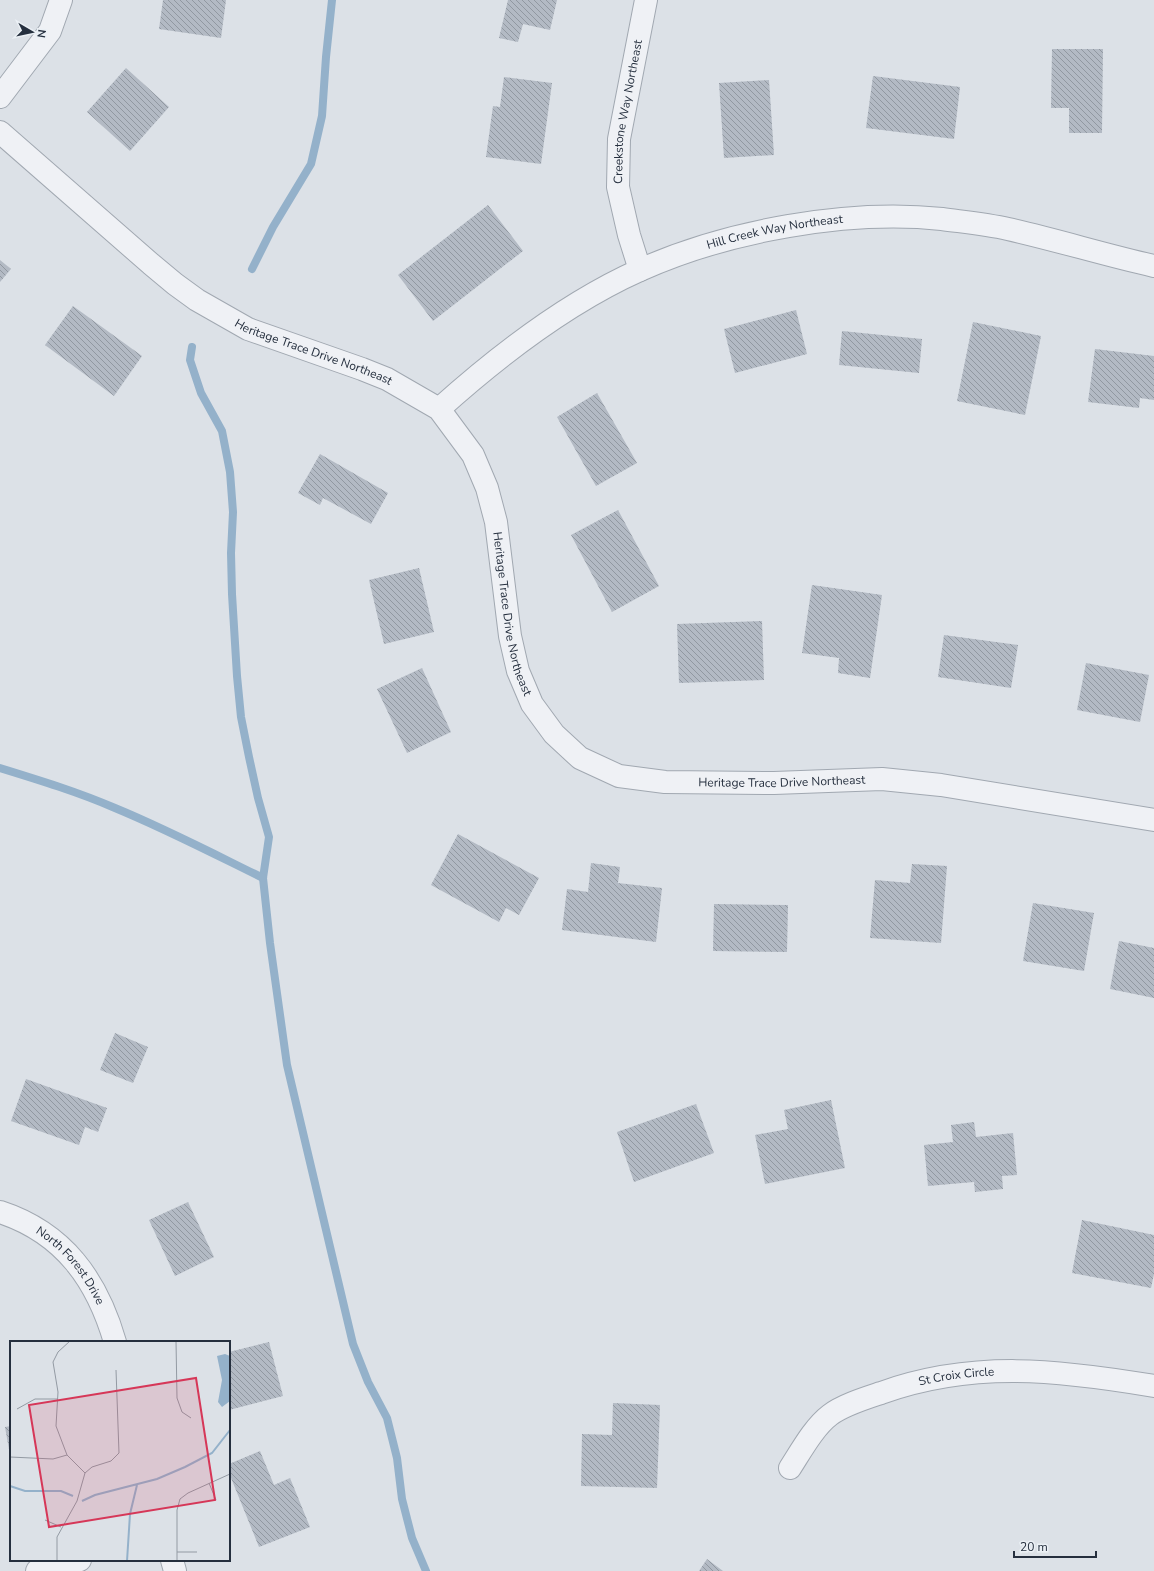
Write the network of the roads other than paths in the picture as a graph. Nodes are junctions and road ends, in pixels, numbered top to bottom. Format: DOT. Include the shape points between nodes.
graph roads {
  1 [pos="61,0"];
  2 [pos="646,0"];
  3 [pos="0,97"];
  4 [pos="0,132"];
  5 [pos="1154,266"];
  6 [pos="640,270"];
  7 [pos="439,409"];
  8 [pos="1154,820"];
  9 [pos="0,1212"];
  10 [pos="115,1341"];
  11 [pos="1154,1386"];
  12 [pos="790,1468"];
  13 [pos="76,1561"];
  14 [pos="172,1561"];
  15 [pos="37,1571"];
  16 [pos="174,1571"];
  1 -- 3 [label="street" via="50,31"];
  2 -- 6 [label="street, Creekstone Way Northeast" via="619,139 618,187"];
  4 -- 7 [label="street, Heritage Trace Drive Northeast" via="151,264 197,300 248,329 387,378"];
  5 -- 6 [label="street, Hill Creek Way Northeast" via="1005,228 940,219 885,217 809,223 759,232 692,251"];
  6 -- 7 [label="street, Hill Creek Way Northeast" via="546,324"];
  7 -- 8 [label="street, Heritage Trace Drive Northeast" via="473,455 487,488 496,522 510,636 518,671 532,704 554,734 580,758 619,776 665,782 774,783 882,779 942,785"];
  9 -- 10 [label="street, North Forest Drive" via="37,1228 62,1247 83,1270"];
  11 -- 12 [label="street, St Croix Circle" via="1107,1378 999,1370 920,1381 862,1399 830,1415 809,1437"];
  13 -- 15 [label="street"];
  14 -- 16 [label="street"];
}
